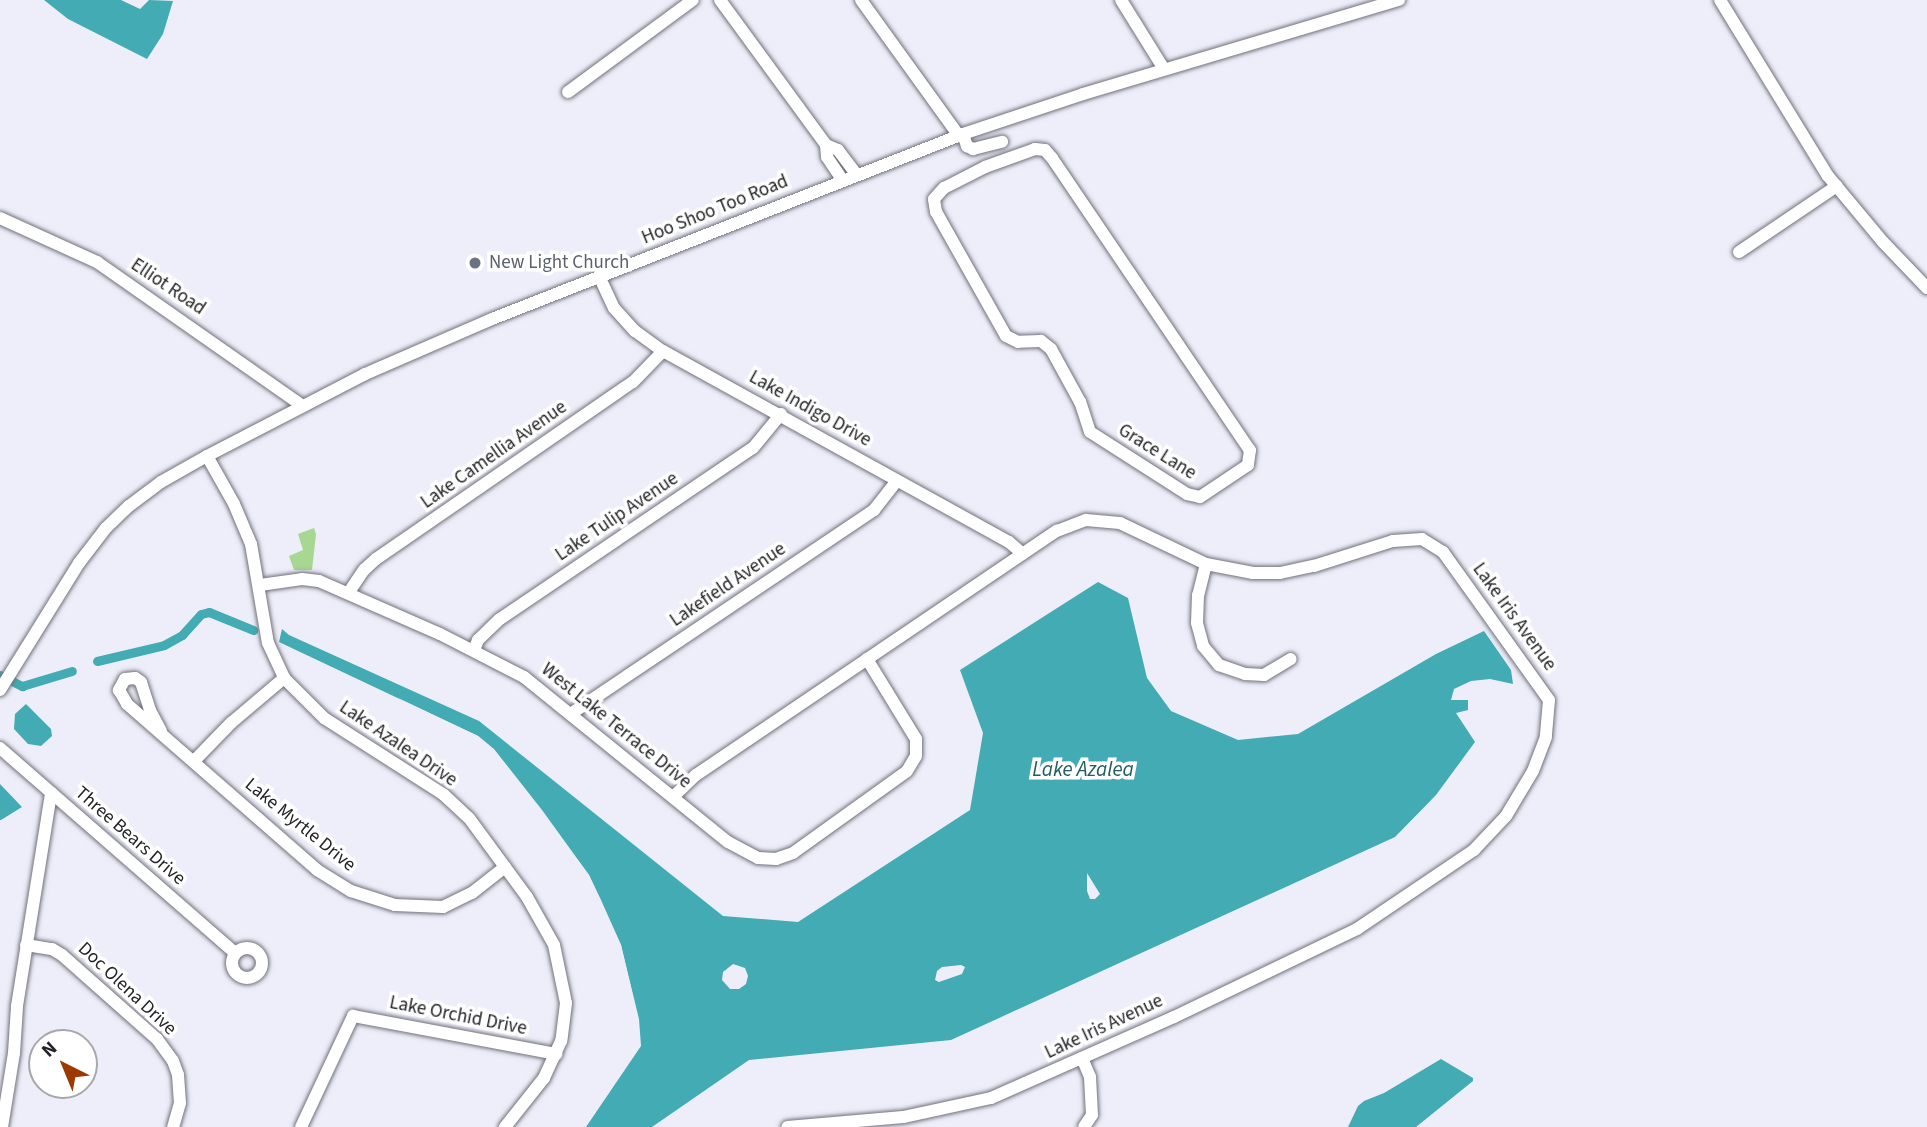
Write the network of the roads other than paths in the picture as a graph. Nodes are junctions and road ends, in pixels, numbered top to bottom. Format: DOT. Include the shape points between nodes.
graph roads {
  1 [pos="693,0"];
  2 [pos="720,0"];
  3 [pos="861,0"];
  4 [pos="1121,0"];
  5 [pos="1399,0"];
  6 [pos="1720,0"];
  7 [pos="1164,69"];
  8 [pos="568,92"];
  9 [pos="995,123"];
  10 [pos="961,135"];
  11 [pos="1002,142"];
  12 [pos="827,145"];
  13 [pos="1008,158"];
  14 [pos="856,174"];
  15 [pos="842,180"];
  16 [pos="1837,186"];
  17 [pos="0,218"];
  18 [pos="1739,252"];
  19 [pos="599,276"];
  20 [pos="1927,288"];
  21 [pos="663,351"];
  22 [pos="303,406"];
  23 [pos="780,414"];
  24 [pos="207,456"];
  25 [pos="897,481"];
  26 [pos="1023,554"];
  27 [pos="1206,564"];
  28 [pos="260,585"];
  29 [pos="349,592"];
  30 [pos="474,650"];
  31 [pos="867,659"];
  32 [pos="1291,659"];
  33 [pos="284,678"];
  34 [pos="5,682"];
  35 [pos="572,713"];
  36 [pos="162,732"];
  37 [pos="0,748"];
  38 [pos="194,761"];
  39 [pos="51,793"];
  40 [pos="673,797"];
  41 [pos="505,867"];
  42 [pos="26,946"];
  43 [pos="235,953"];
  44 [pos="556,1054"];
  45 [pos="1082,1058"];
  46 [pos="2,1127"];
  47 [pos="173,1127"];
  48 [pos="301,1127"];
  49 [pos="505,1127"];
  50 [pos="787,1127"];
  51 [pos="1084,1127"];
  1 -- 8 [label="street"];
  2 -- 12 [label="street"];
  3 -- 10 [label="street"];
  4 -- 7 [label="street"];
  5 -- 7 [label="street, Hoo Shoo Too Road"];
  6 -- 16 [label="street"];
  7 -- 9 [label="street, Hoo Shoo Too Road"];
  9 -- 10 [label="street, Hoo Shoo Too Road"];
  9 -- 11 [label="street"];
  10 -- 11 [label="street" via="973,149"];
  10 -- 14 [label="street, Hoo Shoo Too Road"];
  11 -- 13 [label="street"];
  12 -- 14 [label="street" via="838,150"];
  12 -- 15 [label="street" via="827,157"];
  13 -- 13 [label="street, Grace Lane" via="1035,149 1049,153 1248,446 1252,454 1248,465 1203,495 1187,494 1090,432 1080,402 1051,349 1041,341 1018,342 1005,334 934,204 944,188"];
  14 -- 15 [label="street, Hoo Shoo Too Road"];
  15 -- 19 [label="street, Hoo Shoo Too Road"];
  16 -- 18 [label="street"];
  16 -- 20 [label="street"];
  17 -- 22 [label="street, Elliot Road" via="97,262"];
  19 -- 21 [label="street, Lake Indigo Drive" via="614,308"];
  19 -- 22 [label="street, Hoo Shoo Too Road" via="393,361"];
  21 -- 23 [label="street, Lake Indigo Drive"];
  21 -- 29 [label="street, Lake Camellia Avenue" via="633,382 376,559"];
  22 -- 24 [label="street, Hoo Shoo Too Road"];
  23 -- 25 [label="street, Lake Indigo Drive"];
  23 -- 30 [label="street, Lake Tulip Avenue" via="753,448 500,619"];
  24 -- 28 [label="street, Lake Azalea Drive" via="241,519"];
  24 -- 34 [label="street, Hoo Shoo Too Road" via="161,481 106,528 73,571"];
  25 -- 26 [label="street, Lake Indigo Drive"];
  25 -- 35 [label="street, Lakefield Avenue" via="874,510"];
  26 -- 27 [label="street, Lake Iris Avenue" via="1057,531 1099,519 1119,523"];
  26 -- 31 [label="street, Lake Iris Avenue"];
  27 -- 32 [label="street" via="1196,623 1203,646 1219,664 1245,674 1264,675"];
  27 -- 45 [label="street, Lake Iris Avenue" via="1280,573 1393,541 1422,539 1443,552 1549,700 1546,737 1533,771 1506,816 1474,850 1433,879 1357,929"];
  28 -- 29 [label="street, West Lake Terrace Drive" via="302,579"];
  28 -- 33 [label="street, Lake Azalea Drive" via="268,643"];
  29 -- 30 [label="street, West Lake Terrace Drive"];
  30 -- 35 [label="street, West Lake Terrace Drive" via="524,677"];
  31 -- 40 [label="street, Lake Iris Avenue" via="696,775"];
  31 -- 40 [label="street, West Lake Terrace Drive" via="916,739 916,756 895,782 793,853 776,859 746,853"];
  33 -- 38 [label="street"];
  33 -- 41 [label="street, Lake Azalea Drive" via="328,721 443,794 469,818"];
  35 -- 40 [label="street, West Lake Terrace Drive"];
  36 -- 38 [label="street, Lake Myrtle Drive"];
  37 -- 39 [label="street, Three Bears Drive"];
  38 -- 41 [label="street, Lake Myrtle Drive" via="317,870 374,900 415,908 443,907 472,893"];
  39 -- 42 [label="street"];
  39 -- 43 [label="street, Three Bears Drive"];
  41 -- 44 [label="street, Lake Azalea Drive" via="538,913 556,950 566,1003"];
  42 -- 46 [label="street"];
  42 -- 47 [label="street, Doc Olena Drive" via="62,955 157,1039 178,1075 180,1103"];
  44 -- 48 [label="street, Lake Orchid Drive" via="353,1016"];
  44 -- 49 [label="street, Lake Azalea Drive" via="532,1096"];
  45 -- 50 [label="street, Lake Iris Avenue" via="991,1098 903,1116"];
  45 -- 51 [label="street" via="1090,1077 1092,1115"];
}
